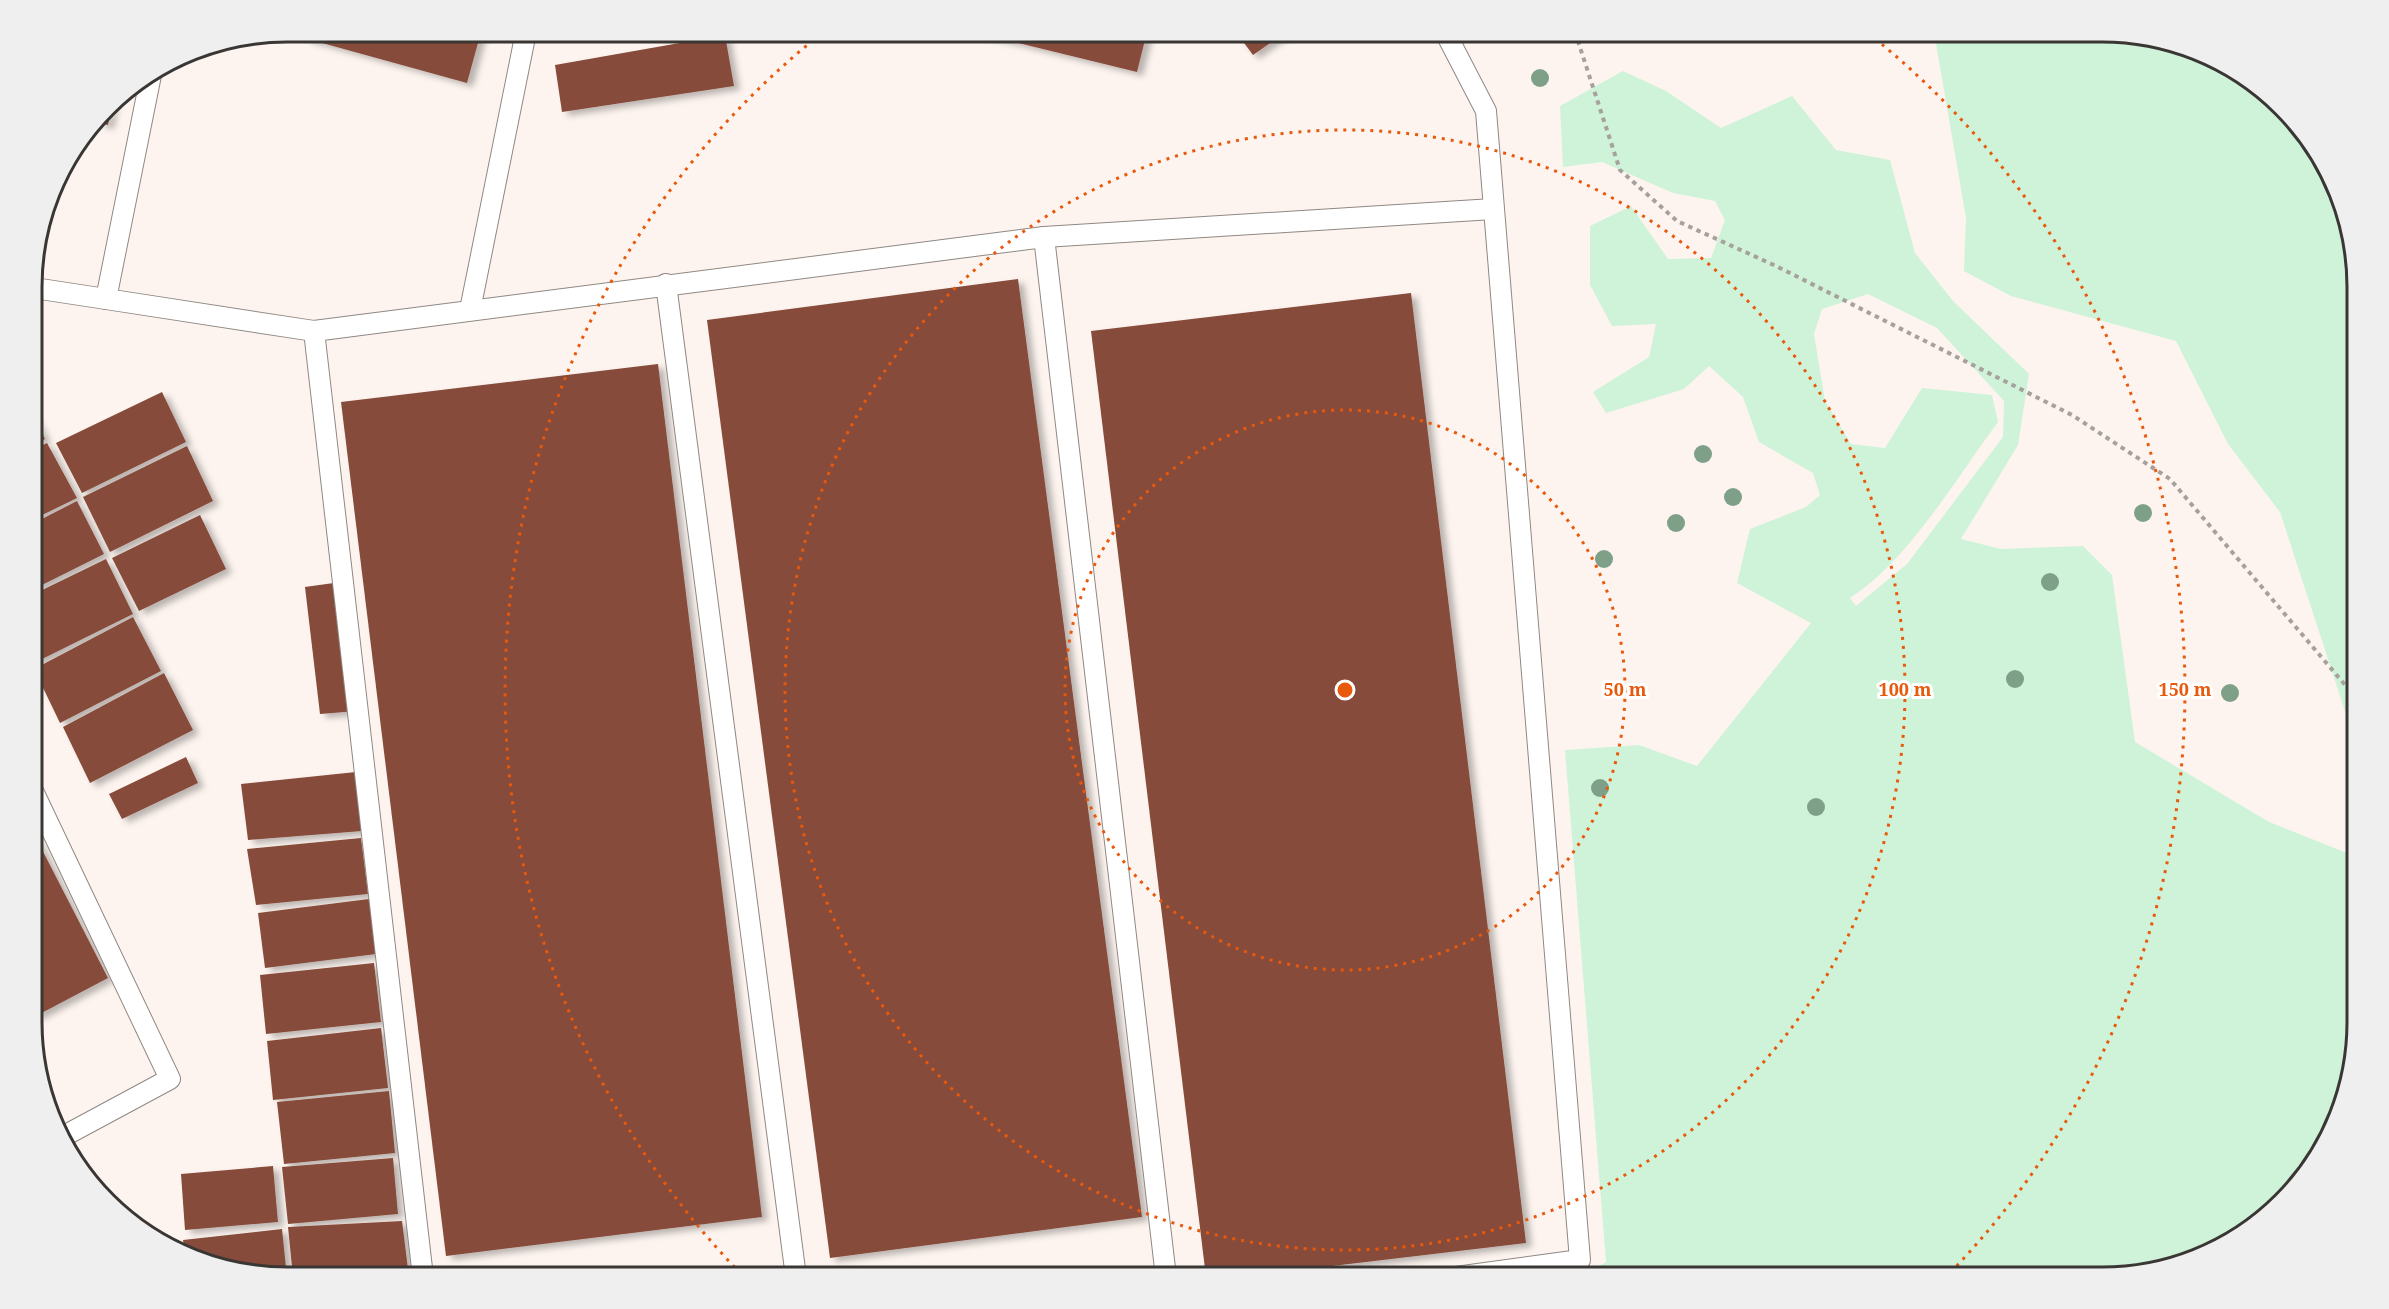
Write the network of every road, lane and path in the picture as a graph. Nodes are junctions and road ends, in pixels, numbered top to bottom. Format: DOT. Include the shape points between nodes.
graph roads {
  1 [pos="524,42"];
  2 [pos="1450,42"];
  3 [pos="1578,42"];
  4 [pos="149,84"];
  5 [pos="1493,209"];
  6 [pos="1044,237"];
  7 [pos="666,284"];
  8 [pos="42,289"];
  9 [pos="106,299"];
  10 [pos="470,310"];
  11 [pos="314,331"];
  12 [pos="2347,687"];
  13 [pos="42,811"];
  14 [pos="69,1133"];
  15 [pos="422,1267"];
  16 [pos="795,1267"];
  17 [pos="1165,1267"];
  18 [pos="1529,1267"];
  1 -- 10 [label="lane"];
  2 -- 5 [label="lane" via="1485,111"];
  3 -- 12 [label="path" via="1620,171 1677,221 1776,266 2072,415 2170,479"];
  4 -- 9 [label="lane"];
  5 -- 6 [label="lane"];
  5 -- 18 [label="lane" via="1580,1260"];
  6 -- 7 [label="lane"];
  6 -- 17 [label="lane"];
  7 -- 10 [label="lane"];
  7 -- 16 [label="lane"];
  8 -- 9 [label="lane"];
  9 -- 11 [label="lane"];
  10 -- 11 [label="lane"];
  11 -- 15 [label="lane"];
  13 -- 14 [label="lane" via="170,1079"];
}
